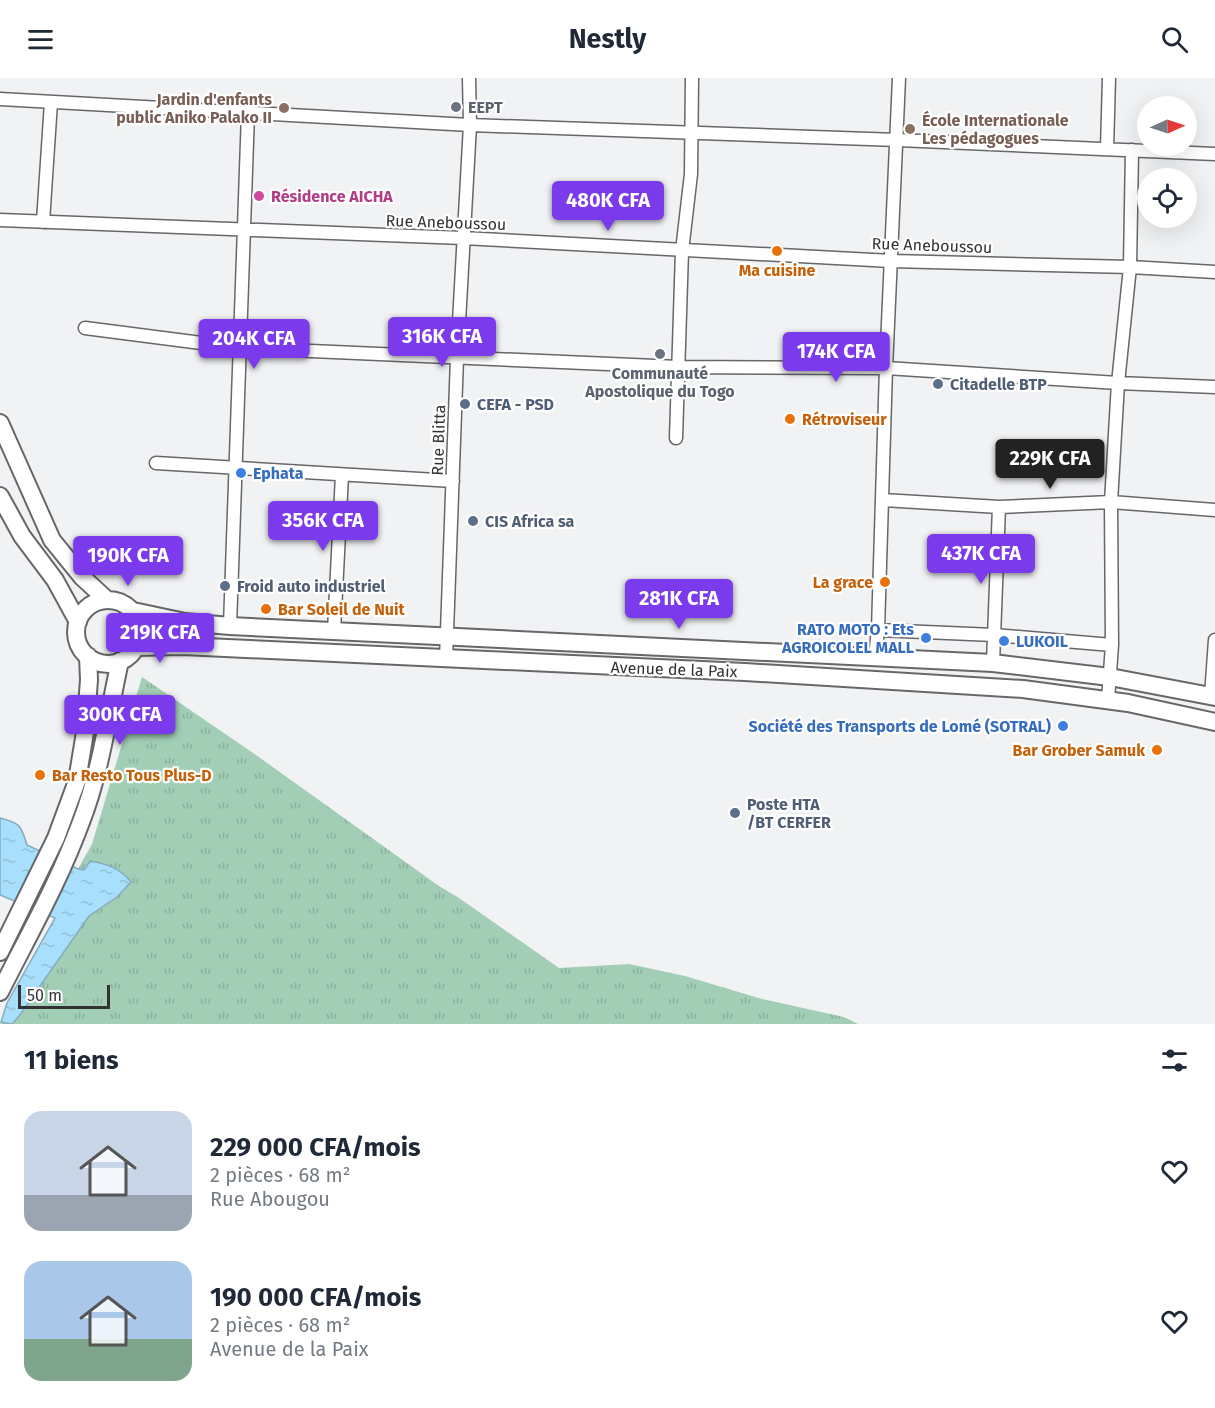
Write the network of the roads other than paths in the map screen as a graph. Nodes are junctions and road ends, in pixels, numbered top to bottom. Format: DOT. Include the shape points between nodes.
graph roads {
  1 [pos="470,78"];
  2 [pos="692,78"];
  3 [pos="899,78"];
  4 [pos="1109,78"];
  5 [pos="0,99"];
  6 [pos="51,102"];
  7 [pos="248,113"];
  8 [pos="470,125"];
  9 [pos="691,134"];
  10 [pos="898,140"];
  11 [pos="1107,149"];
  12 [pos="1132,150"];
  13 [pos="1215,154"];
  14 [pos="0,220"];
  15 [pos="43,222"];
  16 [pos="243,231"];
  17 [pos="463,238"];
  18 [pos="682,251"];
  19 [pos="891,261"];
  20 [pos="1130,267"];
  21 [pos="1215,272"];
  22 [pos="85,328"];
  23 [pos="240,348"];
  24 [pos="457,358"];
  25 [pos="678,367"];
  26 [pos="886,368"];
  27 [pos="1118,383"];
  28 [pos="1215,387"];
  29 [pos="0,423"];
  30 [pos="676,438"];
  31 [pos="156,463"];
  32 [pos="236,468"];
  33 [pos="342,475"];
  34 [pos="453,481"];
  35 [pos="0,496"];
  36 [pos="883,500"];
  37 [pos="1112,502"];
  38 [pos="999,507"];
  39 [pos="1215,510"];
  40 [pos="107,600"];
  41 [pos="133,611"];
  42 [pos="78,622"];
  43 [pos="230,626"];
  44 [pos="878,630"];
  45 [pos="334,631"];
  46 [pos="994,635"];
  47 [pos="447,638"];
  48 [pos="1215,640"];
  49 [pos="1112,645"];
  50 [pos="136,646"];
  51 [pos="88,656"];
  52 [pos="875,657"];
  53 [pos="446,659"];
  54 [pos="120,661"];
  55 [pos="993,663"];
  56 [pos="1110,677"];
  57 [pos="1213,696"];
  58 [pos="1108,700"];
  59 [pos="1212,721"];
  60 [pos="0,952"];
  61 [pos="0,993"];
  1 -- 8 [label="street, Rue Blitta"];
  2 -- 9 [label="street"];
  3 -- 10 [label="street"];
  4 -- 11 [label="street"];
  5 -- 6 [label="street"];
  6 -- 7 [label="street"];
  6 -- 15 [label="street"];
  7 -- 8 [label="street"];
  7 -- 16 [label="street"];
  8 -- 9 [label="street"];
  8 -- 17 [label="street, Rue Blitta"];
  9 -- 10 [label="street"];
  9 -- 18 [label="street" via="690,191"];
  10 -- 11 [label="street"];
  10 -- 19 [label="street"];
  11 -- 12 [label="street"];
  12 -- 13 [label="street"];
  12 -- 20 [label="street"];
  14 -- 15 [label="street, Rue Aneboussou"];
  15 -- 16 [label="street, Rue Aneboussou"];
  16 -- 17 [label="street, Rue Aneboussou"];
  16 -- 23 [label="street"];
  17 -- 18 [label="street, Rue Aneboussou"];
  17 -- 24 [label="street, Rue Blitta"];
  18 -- 19 [label="street, Rue Aneboussou"];
  18 -- 25 [label="street"];
  19 -- 20 [label="street, Rue Aneboussou"];
  19 -- 26 [label="street"];
  20 -- 21 [label="street, Rue Aneboussou"];
  20 -- 27 [label="street"];
  22 -- 23 [label="street"];
  23 -- 24 [label="street"];
  23 -- 32 [label="street"];
  24 -- 25 [label="street"];
  24 -- 34 [label="street, Rue Blitta"];
  25 -- 26 [label="street"];
  25 -- 30 [label="street"];
  26 -- 27 [label="street"];
  26 -- 36 [label="street"];
  27 -- 28 [label="street"];
  27 -- 37 [label="street"];
  29 -- 40 [label="main road" via="52,540"];
  31 -- 32 [label="street"];
  32 -- 33 [label="street"];
  32 -- 43 [label="street"];
  33 -- 34 [label="street"];
  33 -- 45 [label="street"];
  34 -- 47 [label="street, Rue Blitta"];
  35 -- 42 [label="main road"];
  36 -- 38 [label="street"];
  36 -- 44 [label="street"];
  37 -- 38 [label="street"];
  37 -- 39 [label="street"];
  37 -- 49 [label="street"];
  38 -- 46 [label="street"];
  40 -- 41 [label="main road" via="118,601"];
  40 -- 42 [label="main road" via="86,609"];
  41 -- 43 [label="main road"];
  41 -- 50 [label="main road" via="140,632"];
  42 -- 51 [label="main road" via="79,644"];
  43 -- 45 [label="main road"];
  44 -- 46 [label="street"];
  44 -- 52 [label="street"];
  45 -- 47 [label="main road"];
  46 -- 49 [label="street"];
  46 -- 55 [label="street"];
  47 -- 52 [label="main road"];
  47 -- 53 [label="street, Rue Blitta"];
  48 -- 57 [label="street"];
  49 -- 56 [label="street"];
  50 -- 53 [label="main road, Avenue de la Paix"];
  50 -- 54 [label="main road"];
  51 -- 54 [label="main road" via="104,663"];
  51 -- 60 [label="main road" via="85,732 77,781 68,811"];
  52 -- 55 [label="main road"];
  53 -- 58 [label="main road, Avenue de la Paix" via="973,685"];
  54 -- 61 [label="main road" via="82,822 50,897"];
  55 -- 56 [label="main road"];
  56 -- 57 [label="main road"];
  56 -- 58 [label="street"];
  58 -- 59 [label="main road, Avenue de la Paix"];
}
